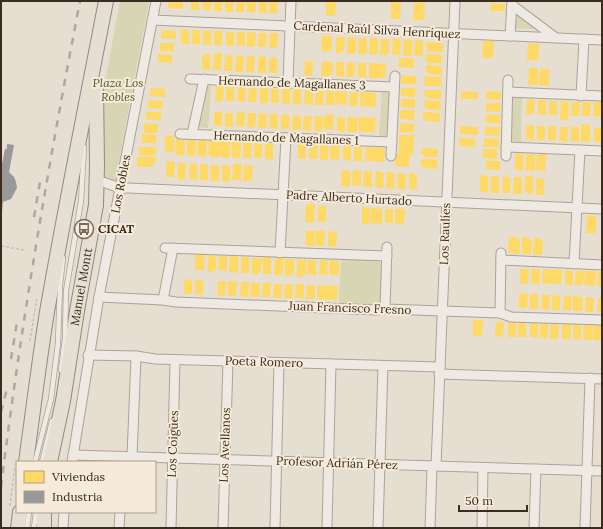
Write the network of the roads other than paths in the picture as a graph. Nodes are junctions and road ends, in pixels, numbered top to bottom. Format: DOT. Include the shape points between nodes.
graph roads {
  1 [pos="106,1"];
  2 [pos="156,1"];
  3 [pos="291,1"];
  4 [pos="455,1"];
  5 [pos="512,3"];
  6 [pos="152,20"];
  7 [pos="290,26"];
  8 [pos="454,33"];
  9 [pos="510,36"];
  10 [pos="556,38"];
  11 [pos="584,39"];
  12 [pos="602,40"];
  13 [pos="95,62"];
  14 [pos="395,76"];
  15 [pos="190,79"];
  16 [pos="204,79"];
  17 [pos="508,80"];
  18 [pos="288,83"];
  19 [pos="394,87"];
  20 [pos="508,92"];
  21 [pos="581,96"];
  22 [pos="602,96"];
  23 [pos="180,134"];
  24 [pos="192,134"];
  25 [pos="86,135"];
  26 [pos="286,138"];
  27 [pos="85,142"];
  28 [pos="392,142"];
  29 [pos="580,150"];
  30 [pos="602,151"];
  31 [pos="391,156"];
  32 [pos="97,180"];
  33 [pos="120,188"];
  34 [pos="283,195"];
  35 [pos="447,203"];
  36 [pos="577,208"];
  37 [pos="602,209"];
  38 [pos="63,226"];
  39 [pos="387,247"];
  40 [pos="280,253"];
  41 [pos="387,256"];
  42 [pos="574,264"];
  43 [pos="602,265"];
  44 [pos="99,297"];
  45 [pos="163,300"];
  46 [pos="385,309"];
  47 [pos="442,311"];
  48 [pos="500,313"];
  49 [pos="602,320"];
  50 [pos="88,355"];
  51 [pos="136,356"];
  52 [pos="175,360"];
  53 [pos="228,361"];
  54 [pos="279,363"];
  55 [pos="331,364"];
  56 [pos="383,366"];
  57 [pos="439,371"];
  58 [pos="60,376"];
  59 [pos="590,378"];
  60 [pos="602,379"];
  61 [pos="53,417"];
  62 [pos="132,457"];
  63 [pos="72,458"];
  64 [pos="172,458"];
  65 [pos="121,459"];
  66 [pos="225,460"];
  67 [pos="26,461"];
  68 [pos="35,461"];
  69 [pos="42,461"];
  70 [pos="50,461"];
  71 [pos="277,462"];
  72 [pos="328,463"];
  73 [pos="380,465"];
  74 [pos="434,466"];
  75 [pos="483,468"];
  76 [pos="536,469"];
  77 [pos="587,471"];
  78 [pos="602,471"];
  79 [pos="20,513"];
  80 [pos="29,513"];
  81 [pos="36,513"];
  82 [pos="44,513"];
  83 [pos="120,513"];
  84 [pos="18,528"];
  85 [pos="27,528"];
  86 [pos="34,528"];
  87 [pos="44,528"];
  88 [pos="119,528"];
  89 [pos="171,528"];
  90 [pos="223,528"];
  91 [pos="275,528"];
  92 [pos="327,528"];
  93 [pos="378,528"];
  94 [pos="430,528"];
  95 [pos="482,528"];
  96 [pos="534,528"];
  97 [pos="585,528"];
  1 -- 13 [label="main road, Manuel Montt"];
  2 -- 6 [label="street, Los Robles"];
  3 -- 7 [label="street"];
  4 -- 8 [label="street, Los Raulíes"];
  5 -- 9 [label="street"];
  5 -- 10 [label="street"];
  6 -- 7 [label="street, Cardenal Raúl Silva Henríquez"];
  6 -- 33 [label="street, Los Robles"];
  7 -- 8 [label="street, Cardenal Raúl Silva Henríquez"];
  7 -- 18 [label="street"];
  8 -- 9 [label="street, Cardenal Raúl Silva Henríquez"];
  8 -- 35 [label="street, Los Raulíes"];
  9 -- 10 [label="street, Cardenal Raúl Silva Henríquez"];
  10 -- 11 [label="street, Cardenal Raúl Silva Henríquez"];
  11 -- 12 [label="street, Cardenal Raúl Silva Henríquez"];
  11 -- 21 [label="street"];
  13 -- 25 [label="lane, Manuel Montt"];
  13 -- 32 [label="main road, Manuel Montt"];
  13 -- 38 [label="main road, Manuel Montt"];
  14 -- 19 [label="street"];
  15 -- 16 [label="street, Hernando de Magallanes 3"];
  16 -- 18 [label="street, Hernando de Magallanes 3"];
  16 -- 24 [label="street"];
  17 -- 20 [label="street"];
  18 -- 19 [label="street, Hernando de Magallanes 3"];
  19 -- 28 [label="street"];
  20 -- 21 [label="street"];
  20 -- 29 [label="street" via="506,151"];
  21 -- 22 [label="street"];
  23 -- 24 [label="street, Hernando de Magallanes 1"];
  24 -- 26 [label="street, Hernando de Magallanes 1"];
  26 -- 28 [label="street, Hernando de Magallanes 1"];
  26 -- 34 [label="street"];
  27 -- 58 [label="lane, Manuel Montt" via="81,201 66,292 65,339"];
  28 -- 31 [label="street"];
  29 -- 30 [label="street"];
  29 -- 36 [label="street"];
  32 -- 33 [label="street, Padre Alberto Hurtado"];
  32 -- 70 [label="main road, Manuel Montt" via="94,215 64,401"];
  33 -- 34 [label="street, Padre Alberto Hurtado"];
  33 -- 44 [label="street, Los Robles"];
  34 -- 35 [label="street, Padre Alberto Hurtado"];
  34 -- 40 [label="street"];
  35 -- 36 [label="street, Padre Alberto Hurtado"];
  35 -- 47 [label="street, Los Raulíes"];
  36 -- 37 [label="street, Padre Alberto Hurtado"];
  36 -- 42 [label="street"];
  38 -- 67 [label="main road, Manuel Montt" via="42,346"];
  38 -- 68 [label="lane, Manuel Montt" via="58,343 51,399"];
  39 -- 41 [label="street"];
  40 -- 41 [label="street"];
  40 -- 45 [label="street" via="169,248"];
  41 -- 46 [label="street"];
  42 -- 43 [label="street"];
  42 -- 48 [label="street" via="501,256"];
  44 -- 45 [label="street, Juan Francisco Fresno"];
  44 -- 50 [label="street, Los Robles"];
  45 -- 46 [label="street, Juan Francisco Fresno"];
  46 -- 47 [label="street, Juan Francisco Fresno"];
  47 -- 48 [label="street, Juan Francisco Fresno"];
  47 -- 57 [label="street, Los Raulíes"];
  48 -- 49 [label="street, Juan Francisco Fresno" via="511,317"];
  50 -- 51 [label="street, Poeta Romero"];
  50 -- 63 [label="street, Los Robles"];
  51 -- 52 [label="street, Poeta Romero"];
  51 -- 62 [label="street"];
  52 -- 53 [label="street, Poeta Romero"];
  52 -- 64 [label="street, Los Coigües"];
  53 -- 54 [label="street, Poeta Romero"];
  53 -- 66 [label="street, Los Avellanos"];
  54 -- 55 [label="street, Poeta Romero"];
  54 -- 71 [label="street"];
  55 -- 56 [label="street, Poeta Romero"];
  55 -- 72 [label="street"];
  56 -- 57 [label="street, Poeta Romero"];
  56 -- 73 [label="street"];
  57 -- 59 [label="street, Poeta Romero"];
  57 -- 74 [label="street, Los Raulíes"];
  59 -- 60 [label="street, Poeta Romero"];
  59 -- 77 [label="street"];
  61 -- 69 [label="lane"];
  62 -- 64 [label="street, Profesor Adrián Pérez"];
  62 -- 65 [label="street, Profesor Adrián Pérez"];
  63 -- 65 [label="street, Profesor Adrián Pérez"];
  64 -- 66 [label="street, Profesor Adrián Pérez"];
  64 -- 89 [label="street, Los Coigües"];
  66 -- 71 [label="street, Profesor Adrián Pérez"];
  66 -- 90 [label="street, Los Avellanos"];
  71 -- 72 [label="street, Profesor Adrián Pérez"];
  71 -- 91 [label="street"];
  72 -- 73 [label="street, Profesor Adrián Pérez"];
  72 -- 92 [label="street"];
  73 -- 74 [label="street, Profesor Adrián Pérez"];
  73 -- 93 [label="street"];
  74 -- 75 [label="street, Profesor Adrián Pérez"];
  74 -- 94 [label="street, Los Raulíes"];
  75 -- 76 [label="street, Profesor Adrián Pérez"];
  75 -- 95 [label="street"];
  76 -- 77 [label="street, Profesor Adrián Pérez"];
  76 -- 96 [label="street"];
  77 -- 78 [label="street, Profesor Adrián Pérez"];
  77 -- 97 [label="street"];
  79 -- 84 [label="main road"];
  80 -- 85 [label="lane"];
  81 -- 86 [label="lane"];
  82 -- 87 [label="main road"];
  83 -- 88 [label="street"];
}
